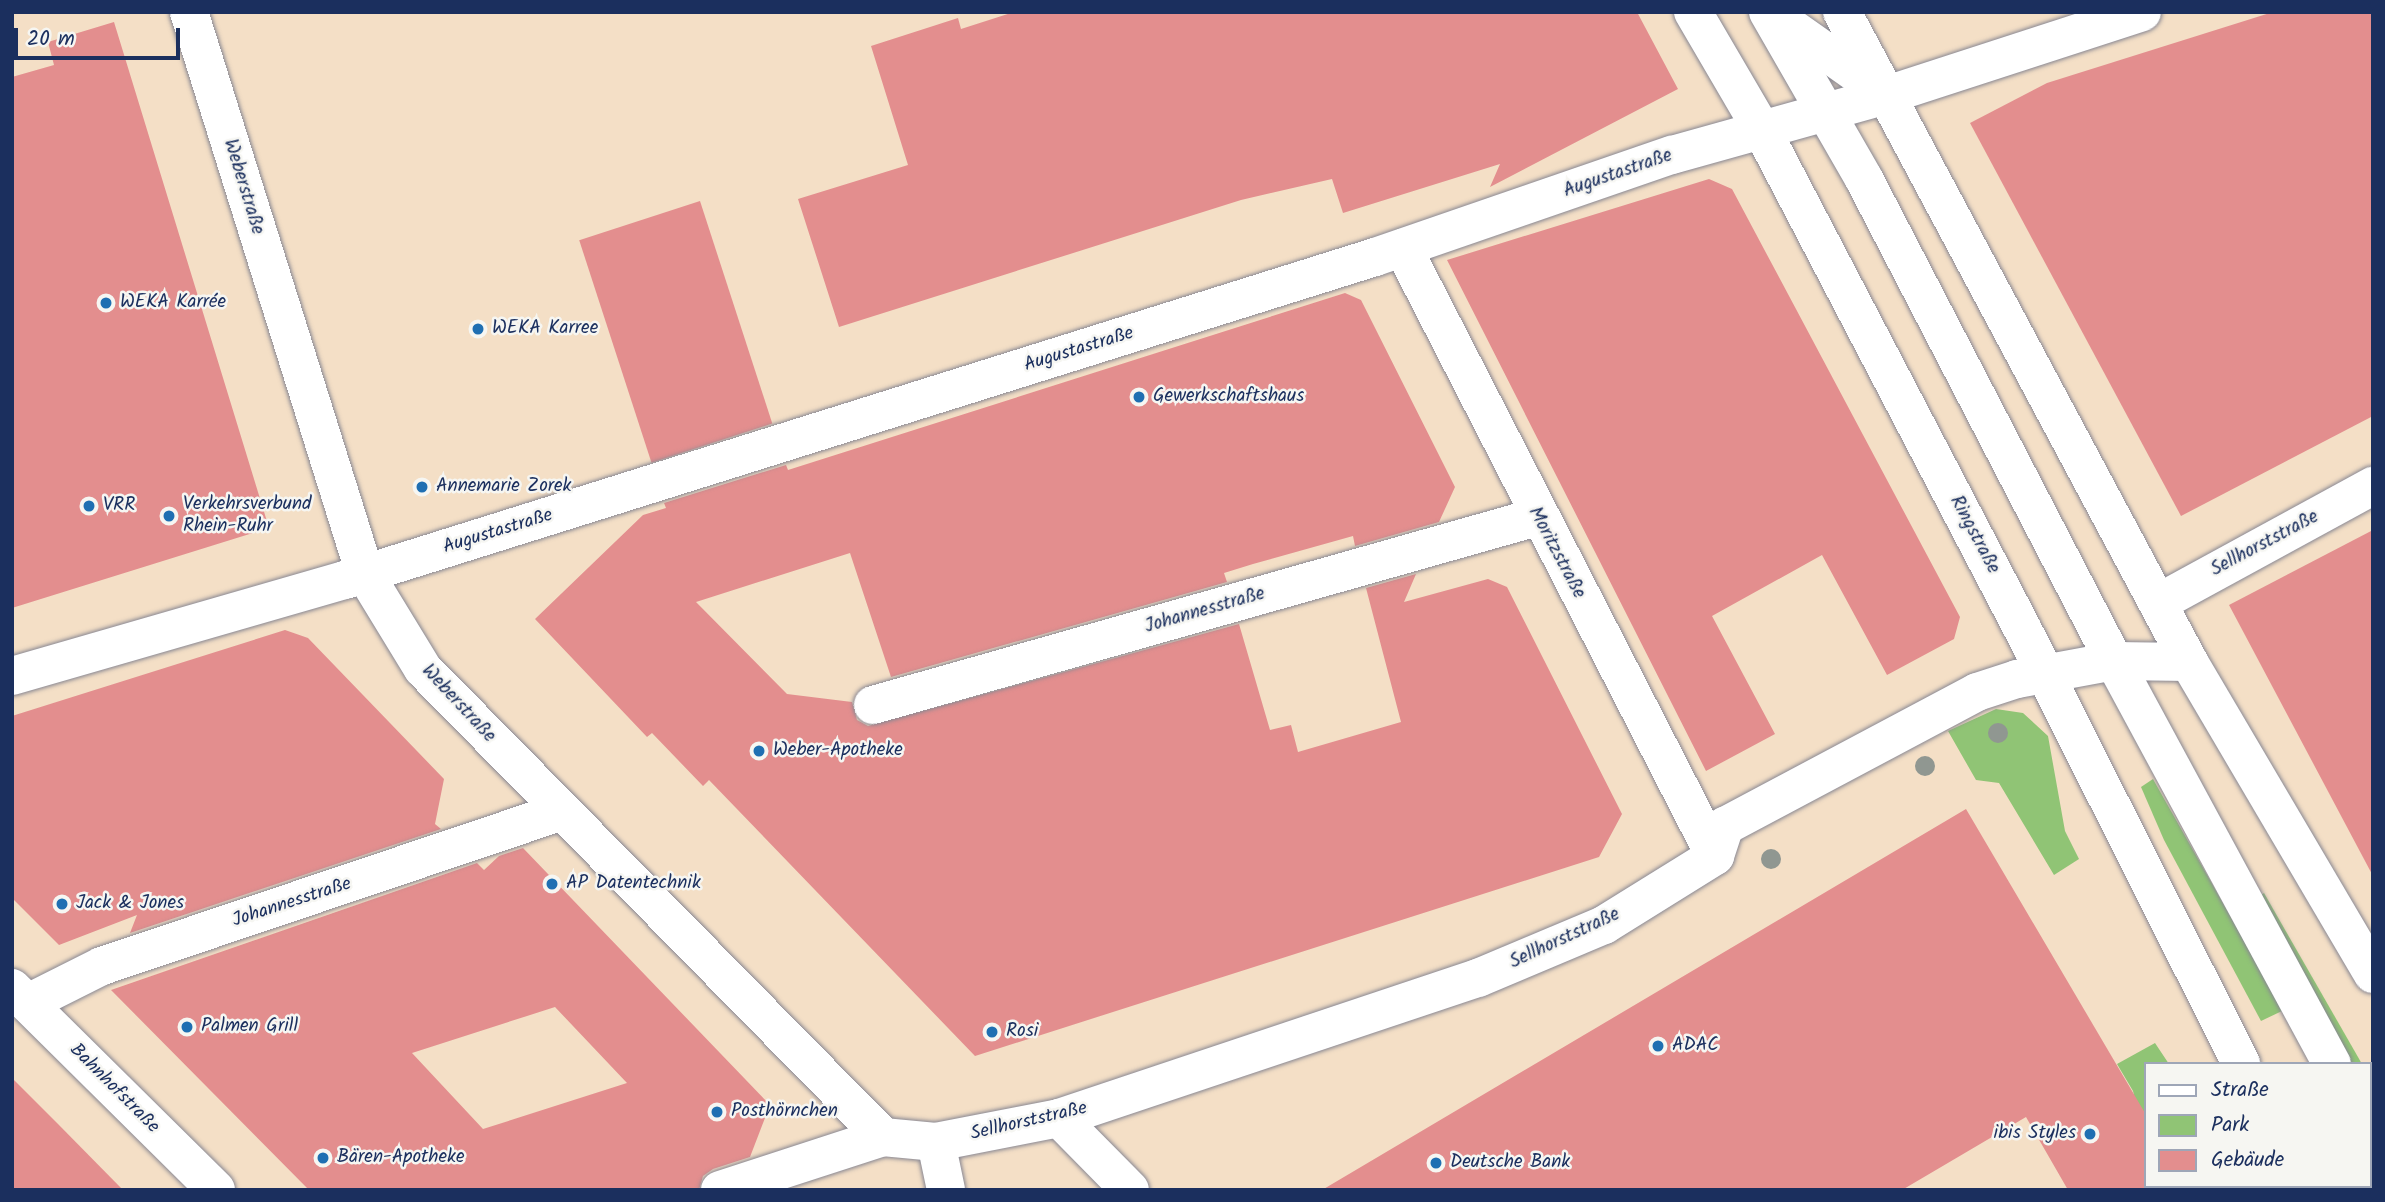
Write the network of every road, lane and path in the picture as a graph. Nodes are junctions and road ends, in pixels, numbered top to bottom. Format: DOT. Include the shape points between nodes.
graph roads {
  1 [pos="189,12"];
  2 [pos="1693,12"];
  3 [pos="1769,12"];
  4 [pos="1842,12"];
  5 [pos="2142,12"];
  6 [pos="1887,95"];
  7 [pos="1824,113"];
  8 [pos="1762,130"];
  9 [pos="1403,248"];
  10 [pos="2373,486"];
  11 [pos="1537,517"];
  12 [pos="365,574"];
  13 [pos="2158,603"];
  14 [pos="2114,661"];
  15 [pos="2189,662"];
  16 [pos="2046,674"];
  17 [pos="12,677"];
  18 [pos="873,705"];
  19 [pos="560,812"];
  20 [pos="1714,856"];
  21 [pos="2371,965"];
  22 [pos="20,996"];
  23 [pos="2240,1062"];
  24 [pos="2331,1062"];
  25 [pos="1059,1118"];
  26 [pos="883,1137"];
  27 [pos="936,1142"];
  28 [pos="216,1190"];
  29 [pos="720,1190"];
  30 [pos="946,1190"];
  31 [pos="1130,1190"];
  1 -- 12 [label="street, Weberstraße"];
  2 -- 8 [label="street, Ringstraße"];
  3 -- 6 [label="street"];
  3 -- 7 [label="street"];
  4 -- 6 [label="street"];
  5 -- 6 [label="street, Augustastraße"];
  6 -- 7 [label="street, Augustastraße"];
  6 -- 13 [label="street"];
  7 -- 8 [label="street, Augustastraße"];
  7 -- 14 [label="street" via="1864,180"];
  8 -- 9 [label="street, Augustastraße" via="1672,155"];
  8 -- 16 [label="street, Ringstraße"];
  9 -- 11 [label="street, Moritzstraße"];
  9 -- 12 [label="street, Augustastraße"];
  10 -- 13 [label="street, Sellhorststraße"];
  11 -- 18 [label="street, Johannesstraße"];
  11 -- 20 [label="street, Moritzstraße"];
  12 -- 17 [label="street, Augustastraße"];
  12 -- 19 [label="street, Weberstraße" via="423,669"];
  13 -- 15 [label="street"];
  14 -- 15 [label="street"];
  14 -- 16 [label="street"];
  14 -- 24 [label="street"];
  15 -- 21 [label="street"];
  16 -- 20 [label="street" via="1977,692 1726,826"];
  16 -- 23 [label="street, Ringstraße"];
  19 -- 22 [label="street, Johannesstraße"];
  19 -- 26 [label="street, Weberstraße"];
  20 -- 25 [label="street, Sellhorststraße" via="1604,925 1478,978"];
  22 -- 28 [label="street, Bahnhofstraße"];
  25 -- 27 [label="street, Sellhorststraße"];
  25 -- 31 [label="street"];
  26 -- 27 [label="street"];
  26 -- 29 [label="street"];
  27 -- 30 [label="street"];
}
